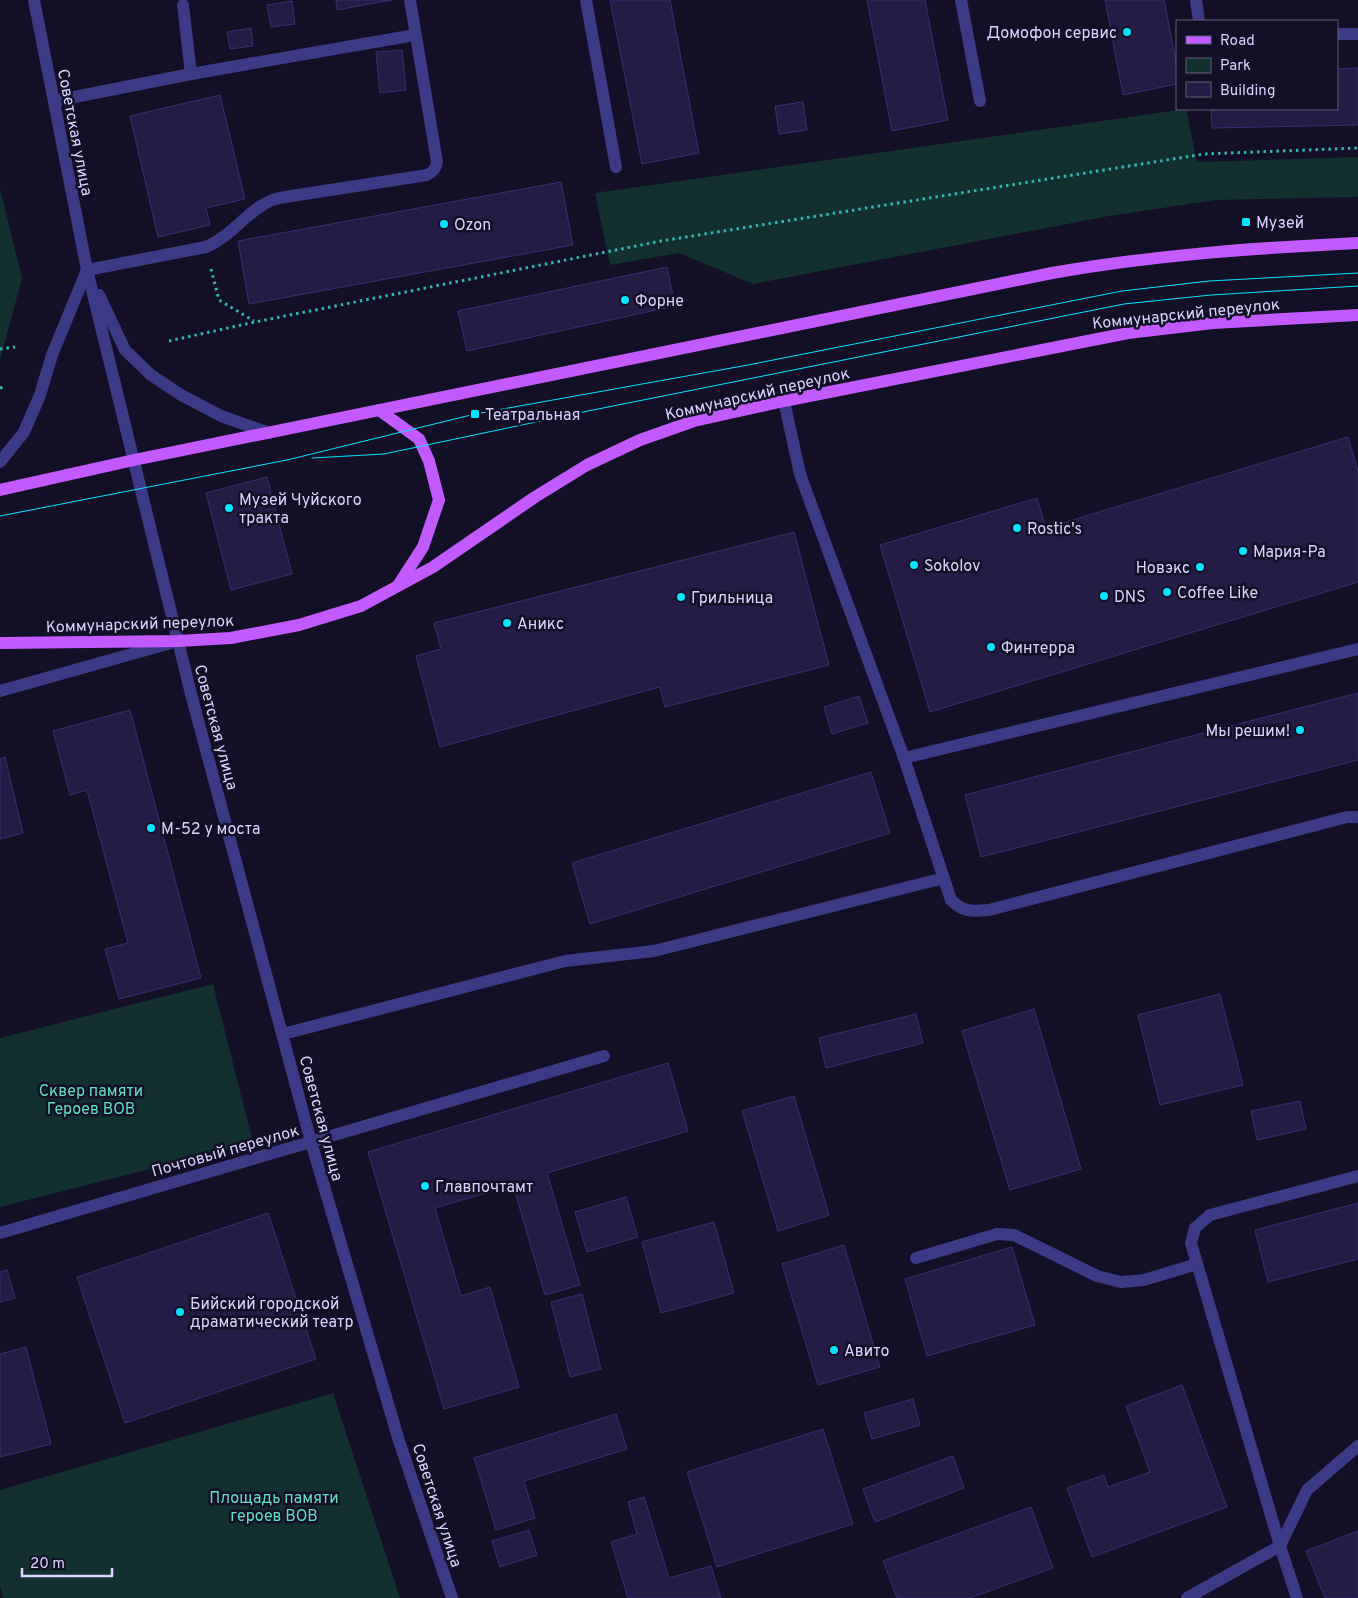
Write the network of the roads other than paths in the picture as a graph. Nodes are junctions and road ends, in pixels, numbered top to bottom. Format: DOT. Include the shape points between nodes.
graph roads {
  1 [pos="34,0"];
  2 [pos="410,0"];
  3 [pos="586,0"];
  4 [pos="961,0"];
  5 [pos="1196,0"];
  6 [pos="183,5"];
  7 [pos="1199,20"];
  8 [pos="1338,34"];
  9 [pos="1358,34"];
  10 [pos="415,35"];
  11 [pos="192,74"];
  12 [pos="54,101"];
  13 [pos="980,101"];
  14 [pos="616,167"];
  15 [pos="1358,243"];
  16 [pos="88,270"];
  17 [pos="1358,315"];
  18 [pos="784,401"];
  19 [pos="379,410"];
  20 [pos="269,433"];
  21 [pos="134,460"];
  22 [pos="0,462"];
  23 [pos="0,490"];
  24 [pos="397,586"];
  25 [pos="178,641"];
  26 [pos="0,644"];
  27 [pos="1358,650"];
  28 [pos="0,691"];
  29 [pos="904,758"];
  30 [pos="1358,817"];
  31 [pos="944,878"];
  32 [pos="283,1034"];
  33 [pos="604,1056"];
  34 [pos="311,1142"];
  35 [pos="1358,1176"];
  36 [pos="0,1233"];
  37 [pos="916,1258"];
  38 [pos="1197,1264"];
  39 [pos="1358,1446"];
  40 [pos="1280,1546"];
  41 [pos="452,1598"];
  42 [pos="1186,1598"];
  43 [pos="1298,1598"];
  1 -- 12 [label="street, Советская улица"];
  2 -- 10 [label="street"];
  3 -- 14 [label="street"];
  4 -- 13 [label="street"];
  5 -- 7 [label="street"];
  6 -- 11 [label="street"];
  8 -- 9 [label="street"];
  10 -- 11 [label="street"];
  10 -- 16 [label="street" via="437,162 432,172 285,196 269,201 219,241 206,247"];
  11 -- 12 [label="street"];
  12 -- 16 [label="street, Советская улица"];
  15 -- 19 [label="main road" via="1207,252 1052,273"];
  16 -- 20 [label="street" via="126,350 152,376 221,416"];
  16 -- 21 [label="street, Советская улица"];
  16 -- 22 [label="street" via="24,432"];
  17 -- 18 [label="main road, Коммунарский переулок" via="1128,333"];
  18 -- 24 [label="main road, Коммунарский переулок" via="694,421 640,440 587,465 433,567"];
  18 -- 29 [label="street" via="800,474"];
  19 -- 20 [label="main road"];
  19 -- 24 [label="main road" via="419,439 429,461 438,500 423,547"];
  20 -- 21 [label="main road"];
  21 -- 23 [label="main road"];
  21 -- 25 [label="street, Советская улица"];
  24 -- 25 [label="main road, Коммунарский переулок" via="361,606 300,625 231,638"];
  25 -- 26 [label="main road, Коммунарский переулок"];
  25 -- 28 [label="street"];
  25 -- 32 [label="street, Советская улица"];
  27 -- 29 [label="street"];
  29 -- 31 [label="street"];
  30 -- 31 [label="street" via="1347,817 989,910 967,911 958,907"];
  31 -- 32 [label="street" via="654,951 565,961"];
  32 -- 34 [label="street, Советская улица"];
  33 -- 34 [label="street, Почтовый переулок"];
  34 -- 36 [label="street, Почтовый переулок"];
  34 -- 41 [label="street, Советская улица" via="399,1441"];
  35 -- 38 [label="street" via="1210,1215 1195,1228 1191,1243"];
  37 -- 38 [label="street" via="996,1234 1014,1235 1097,1276 1121,1282 1144,1280"];
  38 -- 40 [label="street"];
  39 -- 40 [label="street" via="1307,1490"];
  40 -- 42 [label="street"];
  40 -- 43 [label="street"];
}
